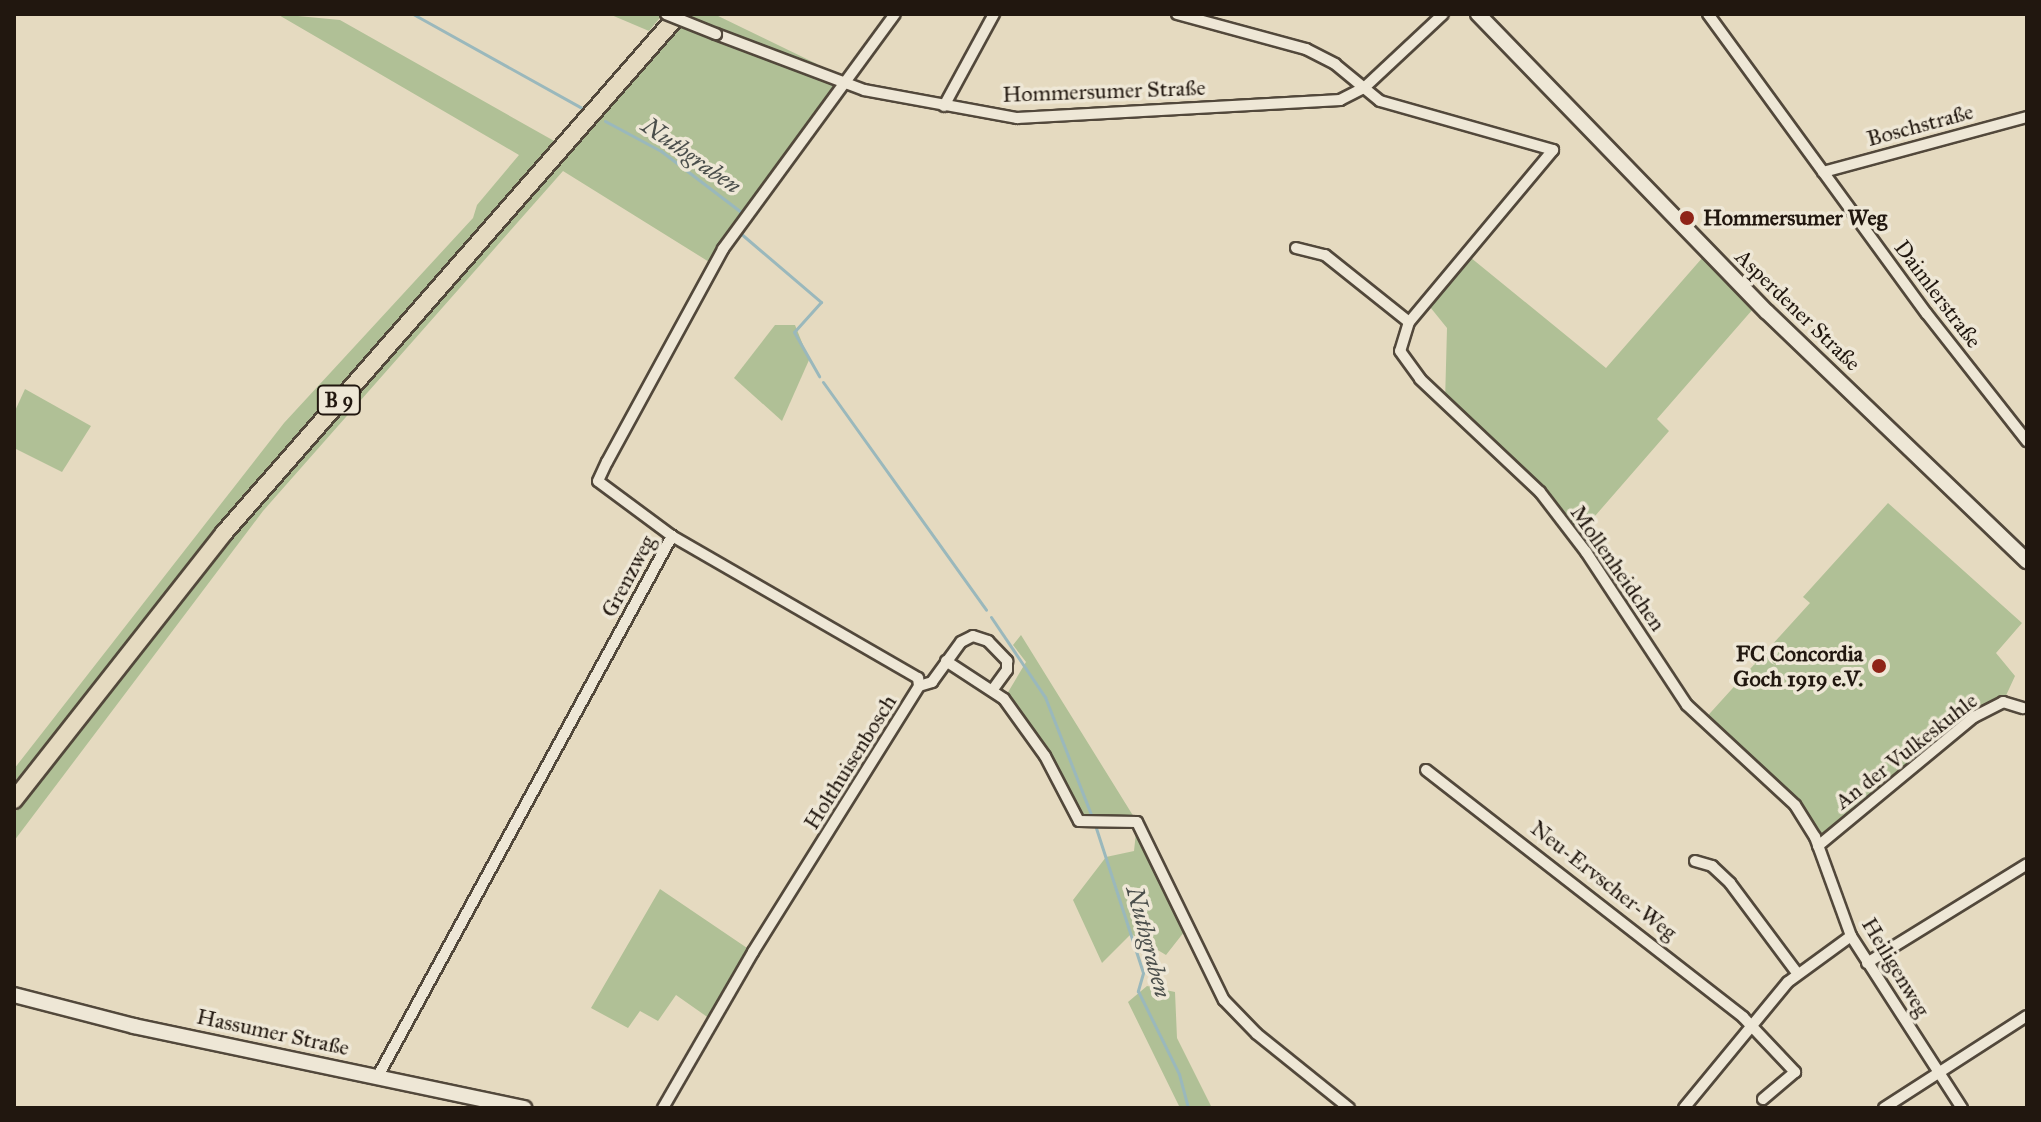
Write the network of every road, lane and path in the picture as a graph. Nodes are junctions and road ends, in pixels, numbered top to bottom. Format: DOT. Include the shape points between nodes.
graph roads {
  1 [pos="666,14"];
  2 [pos="679,14"];
  3 [pos="895,14"];
  4 [pos="994,14"];
  5 [pos="1177,14"];
  6 [pos="1443,14"];
  7 [pos="1708,14"];
  8 [pos="1483,16"];
  9 [pos="843,84"];
  10 [pos="1364,88"];
  11 [pos="944,106"];
  12 [pos="2027,117"];
  13 [pos="1823,172"];
  14 [pos="1296,248"];
  15 [pos="1409,322"];
  16 [pos="2027,441"];
  17 [pos="672,536"];
  18 [pos="2027,561"];
  19 [pos="946,661"];
  20 [pos="919,686"];
  21 [pos="993,689"];
  22 [pos="2023,708"];
  23 [pos="1426,770"];
  24 [pos="14,800"];
  25 [pos="1816,842"];
  26 [pos="1695,861"];
  27 [pos="2027,864"];
  28 [pos="1851,936"];
  29 [pos="1867,963"];
  30 [pos="1797,973"];
  31 [pos="14,995"];
  32 [pos="2027,1016"];
  33 [pos="1752,1028"];
  34 [pos="1939,1073"];
  35 [pos="378,1076"];
  36 [pos="1763,1099"];
  37 [pos="524,1108"];
  38 [pos="663,1108"];
  39 [pos="1349,1108"];
  40 [pos="1684,1108"];
  41 [pos="1884,1108"];
  42 [pos="1962,1108"];
  1 -- 9 [label="street, Hommersumer Straße, bridge"];
  2 -- 24 [label="main road, B 9" via="224,533"];
  3 -- 9 [label="street, Grenzweg"];
  4 -- 11 [label="street"];
  5 -- 10 [label="street" via="1306,49"];
  6 -- 10 [label="street, Hommersumer Straße"];
  7 -- 13 [label="street, Daimlerstraße"];
  8 -- 18 [label="main road, Asperdener Straße" via="1767,312"];
  9 -- 11 [label="street, Hommersumer Straße"];
  9 -- 17 [label="street, Grenzweg" via="723,249 598,481"];
  10 -- 11 [label="street, Hommersumer Straße" via="1340,100 1017,118"];
  10 -- 15 [label="street" via="1380,101 1553,150"];
  12 -- 13 [label="street, Boschstraße"];
  13 -- 16 [label="street, Daimlerstraße"];
  14 -- 15 [label="street" via="1325,255"];
  15 -- 25 [label="street, Mollenheidchen" via="1400,351 1420,379 1540,492 1687,705 1795,805"];
  17 -- 20 [label="street, Holthuisenbosch" via="918,678"];
  17 -- 35 [label="street, Grenzweg"];
  19 -- 20 [label="street" via="932,682"];
  19 -- 21 [label="street"];
  19 -- 21 [label="street" via="968,638 982,638 1007,661 1007,670"];
  20 -- 38 [label="street, Holthuisenbosch"];
  21 -- 39 [label="street" via="1045,756 1079,821 1137,822 1145,832 1224,1000 1257,1034"];
  22 -- 25 [label="street, An der Vulkeskuhle" via="2003,702 1974,717"];
  23 -- 33 [label="street, Neu-Ervscher-Weg" via="1571,878"];
  25 -- 28 [label="street, Heiligenweg"];
  26 -- 30 [label="street" via="1712,866 1730,883"];
  27 -- 29 [label="street"];
  28 -- 29 [label="street, Heiligenweg"];
  28 -- 30 [label="street"];
  29 -- 34 [label="street, Heiligenweg"];
  30 -- 33 [label="street"];
  31 -- 35 [label="main road, Hassumer Straße"];
  32 -- 34 [label="street"];
  33 -- 36 [label="street, Neu-Ervscher-Weg" via="1795,1072"];
  33 -- 40 [label="street"];
  34 -- 41 [label="street"];
  34 -- 42 [label="street, Heiligenweg"];
  35 -- 37 [label="main road, Hassumer Straße"];
}
